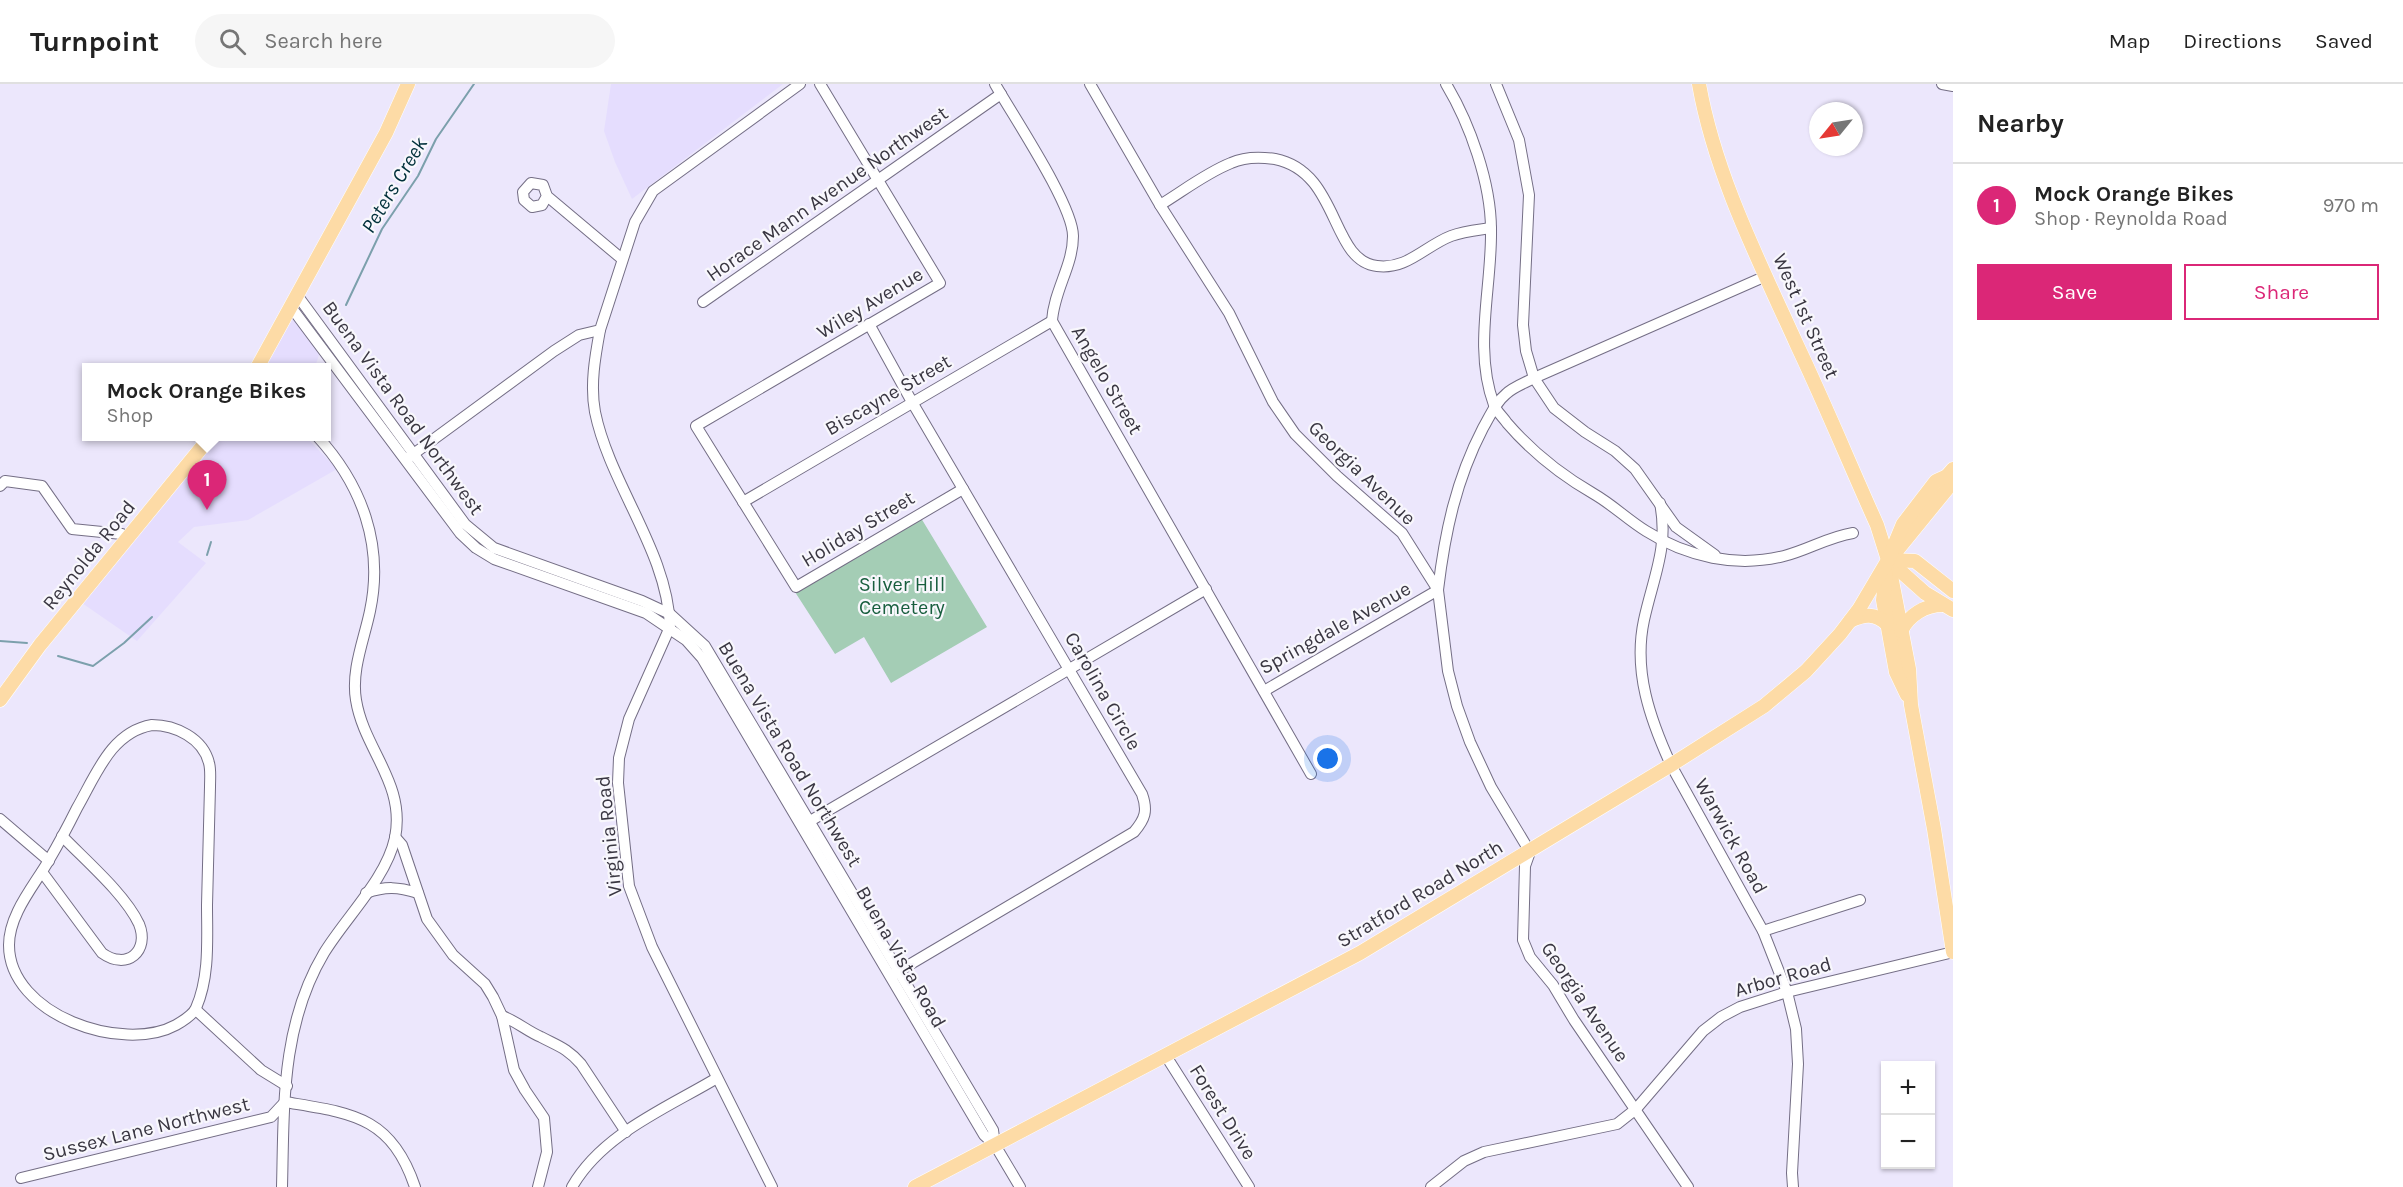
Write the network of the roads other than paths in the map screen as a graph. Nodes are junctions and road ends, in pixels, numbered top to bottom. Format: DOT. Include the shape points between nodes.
graph roads {
  1 [pos="408,84"];
  2 [pos="800,84"];
  3 [pos="820,84"];
  4 [pos="1090,84"];
  5 [pos="1446,84"];
  6 [pos="1496,84"];
  7 [pos="1699,84"];
  8 [pos="1942,84"];
  9 [pos="1953,87"];
  10 [pos="998,89"];
  11 [pos="877,180"];
  12 [pos="547,196"];
  13 [pos="1160,205"];
  14 [pos="1491,228"];
  15 [pos="622,259"];
  16 [pos="1766,276"];
  17 [pos="294,301"];
  18 [pos="703,302"];
  19 [pos="1052,321"];
  20 [pos="869,324"];
  21 [pos="600,330"];
  22 [pos="260,363"];
  23 [pos="1534,378"];
  24 [pos="912,402"];
  25 [pos="1494,407"];
  26 [pos="207,441"];
  27 [pos="321,441"];
  28 [pos="409,457"];
  29 [pos="1950,472"];
  30 [pos="0,486"];
  31 [pos="963,489"];
  32 [pos="743,502"];
  33 [pos="1660,503"];
  34 [pos="1853,533"];
  35 [pos="127,539"];
  36 [pos="1663,542"];
  37 [pos="1888,560"];
  38 [pos="1725,561"];
  39 [pos="1206,589"];
  40 [pos="1438,590"];
  41 [pos="1953,591"];
  42 [pos="1948,608"];
  43 [pos="670,614"];
  44 [pos="1850,621"];
  45 [pos="1887,624"];
  46 [pos="670,627"];
  47 [pos="1901,631"];
  48 [pos="1069,668"];
  49 [pos="1264,691"];
  50 [pos="0,700"];
  51 [pos="1911,705"];
  52 [pos="1671,765"];
  53 [pos="1311,774"];
  54 [pos="0,819"];
  55 [pos="806,823"];
  56 [pos="62,836"];
  57 [pos="395,837"];
  58 [pos="1530,852"];
  59 [pos="49,861"];
  60 [pos="42,872"];
  61 [pos="418,893"];
  62 [pos="365,894"];
  63 [pos="1860,900"];
  64 [pos="1763,931"];
  65 [pos="1953,952"];
  66 [pos="895,974"];
  67 [pos="1787,992"];
  68 [pos="196,1010"];
  69 [pos="502,1016"];
  70 [pos="1166,1056"];
  71 [pos="717,1078"];
  72 [pos="287,1086"];
  73 [pos="285,1102"];
  74 [pos="1636,1109"];
  75 [pos="626,1132"];
  76 [pos="996,1145"];
  77 [pos="1791,1173"];
  78 [pos="21,1178"];
  79 [pos="282,1187"];
  80 [pos="415,1187"];
  81 [pos="538,1187"];
  82 [pos="572,1187"];
  83 [pos="772,1187"];
  84 [pos="915,1187"];
  85 [pos="1020,1187"];
  86 [pos="1249,1187"];
  87 [pos="1431,1187"];
  88 [pos="1688,1187"];
  89 [pos="1784,1187"];
  90 [pos="1793,1187"];
  1 -- 17 [label="main road" via="386,133"];
  2 -- 15 [label="street, Virginia Road" via="653,191 635,222"];
  3 -- 11 [label="street, Wiley Avenue"];
  4 -- 13 [label="street, Georgia Avenue"];
  5 -- 14 [label="street" via="1480,163"];
  6 -- 23 [label="street" via="1519,140 1529,195 1523,325"];
  7 -- 16 [label="main road, West 1st Street" via="1713,144"];
  8 -- 9 [label="street"];
  10 -- 11 [label="street, Horace Mann Avenue Northwest"];
  10 -- 19 [label="street, Angelo Street" via="1053,184 1074,234 1071,255 1053,304"];
  11 -- 18 [label="street, Horace Mann Avenue Northwest"];
  11 -- 20 [label="street, Wiley Avenue" via="940,283"];
  12 -- 15 [label="street"];
  13 -- 14 [label="street" via="1231,163 1266,158 1287,162 1316,184 1348,248 1361,261 1375,266 1396,265 1450,236"];
  13 -- 40 [label="street, Georgia Avenue" via="1229,313 1274,402 1295,434 1402,533"];
  14 -- 25 [label="street" via="1484,323 1485,360"];
  15 -- 21 [label="street, Virginia Road"];
  16 -- 23 [label="street, Springdale Avenue"];
  16 -- 37 [label="main road, West 1st Street" via="1877,525"];
  17 -- 22 [label="main road"];
  17 -- 28 [label="street, Buena Vista Road Northwest"];
  19 -- 24 [label="street, Biscayne Street"];
  19 -- 39 [label="street, Angelo Street"];
  20 -- 24 [label="street, Carolina Circle"];
  20 -- 32 [label="street, Wiley Avenue" via="696,426"];
  21 -- 28 [label="street" via="579,335 554,351"];
  21 -- 43 [label="street, Virginia Road" via="594,374 595,411 607,450 660,576"];
  23 -- 25 [label="street, Springdale Avenue" via="1512,389"];
  23 -- 33 [label="street" via="1554,408 1615,451 1635,469"];
  24 -- 31 [label="street, Carolina Circle"];
  24 -- 32 [label="street, Biscayne Street"];
  25 -- 36 [label="street" via="1546,462"];
  25 -- 40 [label="street, Springdale Avenue" via="1460,480 1444,538"];
  26 -- 35 [label="main road, Reynolda Road"];
  27 -- 57 [label="street" via="339,461 359,495 371,533 374,588 355,677 356,699 366,734 394,792"];
  28 -- 43 [label="street, Buena Vista Road Northwest" via="465,524 494,548"];
  28 -- 46 [label="street, Buena Vista Road Northwest" via="460,533 476,548 494,559 646,612"];
  29 -- 37 [label="main road" via="1936,481 1903,524"];
  30 -- 35 [label="street" via="5,481 42,486 72,529 122,534"];
  31 -- 32 [label="street, Holiday Street" via="796,587"];
  31 -- 48 [label="street, Carolina Circle"];
  33 -- 36 [label="street, Warwick Road"];
  33 -- 38 [label="street" via="1676,527"];
  34 -- 38 [label="street" via="1786,556"];
  35 -- 50 [label="main road, Reynolda Road"];
  36 -- 38 [label="street"];
  36 -- 52 [label="street, Warwick Road" via="1644,618 1640,666 1646,702"];
  37 -- 41 [label="main road" via="1915,561"];
  37 -- 42 [label="main road"];
  37 -- 44 [label="main road, Stratford Road North"];
  37 -- 45 [label="main road" via="1883,600"];
  37 -- 47 [label="main road, West 1st Street"];
  39 -- 48 [label="street"];
  39 -- 49 [label="street, Springdale Avenue"];
  40 -- 49 [label="street, Springdale Avenue"];
  40 -- 58 [label="street, Georgia Avenue" via="1448,671 1457,706 1491,787"];
  42 -- 47 [label="main road" via="1930,606 1912,617"];
  43 -- 46 [label="street, Virginia Road"];
  43 -- 55 [label="street, Buena Vista Road Northwest" via="712,656"];
  44 -- 45 [label="main road" via="1872,615"];
  44 -- 52 [label="main road, Stratford Road North" via="1817,660 1779,695"];
  45 -- 51 [label="main road" via="1896,672"];
  46 -- 55 [label="street, Buena Vista Road" via="702,658"];
  46 -- 71 [label="street, Virginia Road" via="622,740 618,783 625,856 635,908"];
  47 -- 51 [label="main road, West 1st Street"];
  48 -- 55 [label="street"];
  48 -- 66 [label="street, Carolina Circle" via="1142,794 1147,808 1143,821 1134,832 1106,850"];
  49 -- 53 [label="street"];
  51 -- 65 [label="main road"];
  52 -- 58 [label="main road, Stratford Road North"];
  52 -- 64 [label="street, Warwick Road"];
  54 -- 59 [label="street"];
  55 -- 66 [label="street, Buena Vista Road"];
  56 -- 59 [label="street"];
  56 -- 60 [label="street" via="126,903 142,934 140,949 121,962 102,953"];
  56 -- 68 [label="street" via="109,753 126,734 142,726 163,725 200,746 209,762 210,787 205,977"];
  57 -- 61 [label="street" via="402,845"];
  57 -- 62 [label="street" via="388,859"];
  58 -- 70 [label="main road, Stratford Road North" via="1360,953"];
  58 -- 74 [label="street, Georgia Avenue" via="1525,866 1526,948"];
  59 -- 60 [label="street"];
  60 -- 68 [label="street" via="13,924 9,945 18,980 31,997 68,1021 113,1032 149,1035 182,1022"];
  61 -- 62 [label="street" via="383,887"];
  61 -- 69 [label="street" via="440,939 486,984"];
  62 -- 72 [label="street" via="323,954 309,985 289,1048"];
  63 -- 64 [label="street"];
  64 -- 67 [label="street, Warwick Road"];
  65 -- 67 [label="street, Arbor Road"];
  66 -- 76 [label="street, Buena Vista Road" via="984,1135"];
  67 -- 74 [label="street, Arbor Road" via="1721,1017 1688,1046"];
  67 -- 77 [label="street, Warwick Road" via="1796,1029 1798,1064"];
  68 -- 72 [label="street" via="261,1070"];
  69 -- 75 [label="street" via="572,1054"];
  69 -- 81 [label="street" via="514,1070 544,1118 547,1152"];
  70 -- 76 [label="main road, Stratford Road North"];
  70 -- 86 [label="street, Forest Drive"];
  71 -- 75 [label="street"];
  71 -- 83 [label="street, Virginia Road"];
  72 -- 73 [label="street"];
  73 -- 78 [label="street, Sussex Lane Northwest" via="271,1117"];
  73 -- 79 [label="street"];
  73 -- 80 [label="street" via="358,1117 380,1130 395,1145"];
  74 -- 87 [label="street, Arbor Road" via="1611,1127 1474,1156"];
  74 -- 88 [label="street, Georgia Avenue"];
  75 -- 82 [label="street" via="587,1165"];
  76 -- 84 [label="main road, Stratford Road North"];
  76 -- 85 [label="street, Buena Vista Road"];
  77 -- 89 [label="street"];
  77 -- 90 [label="street, Warwick Road"];
}
